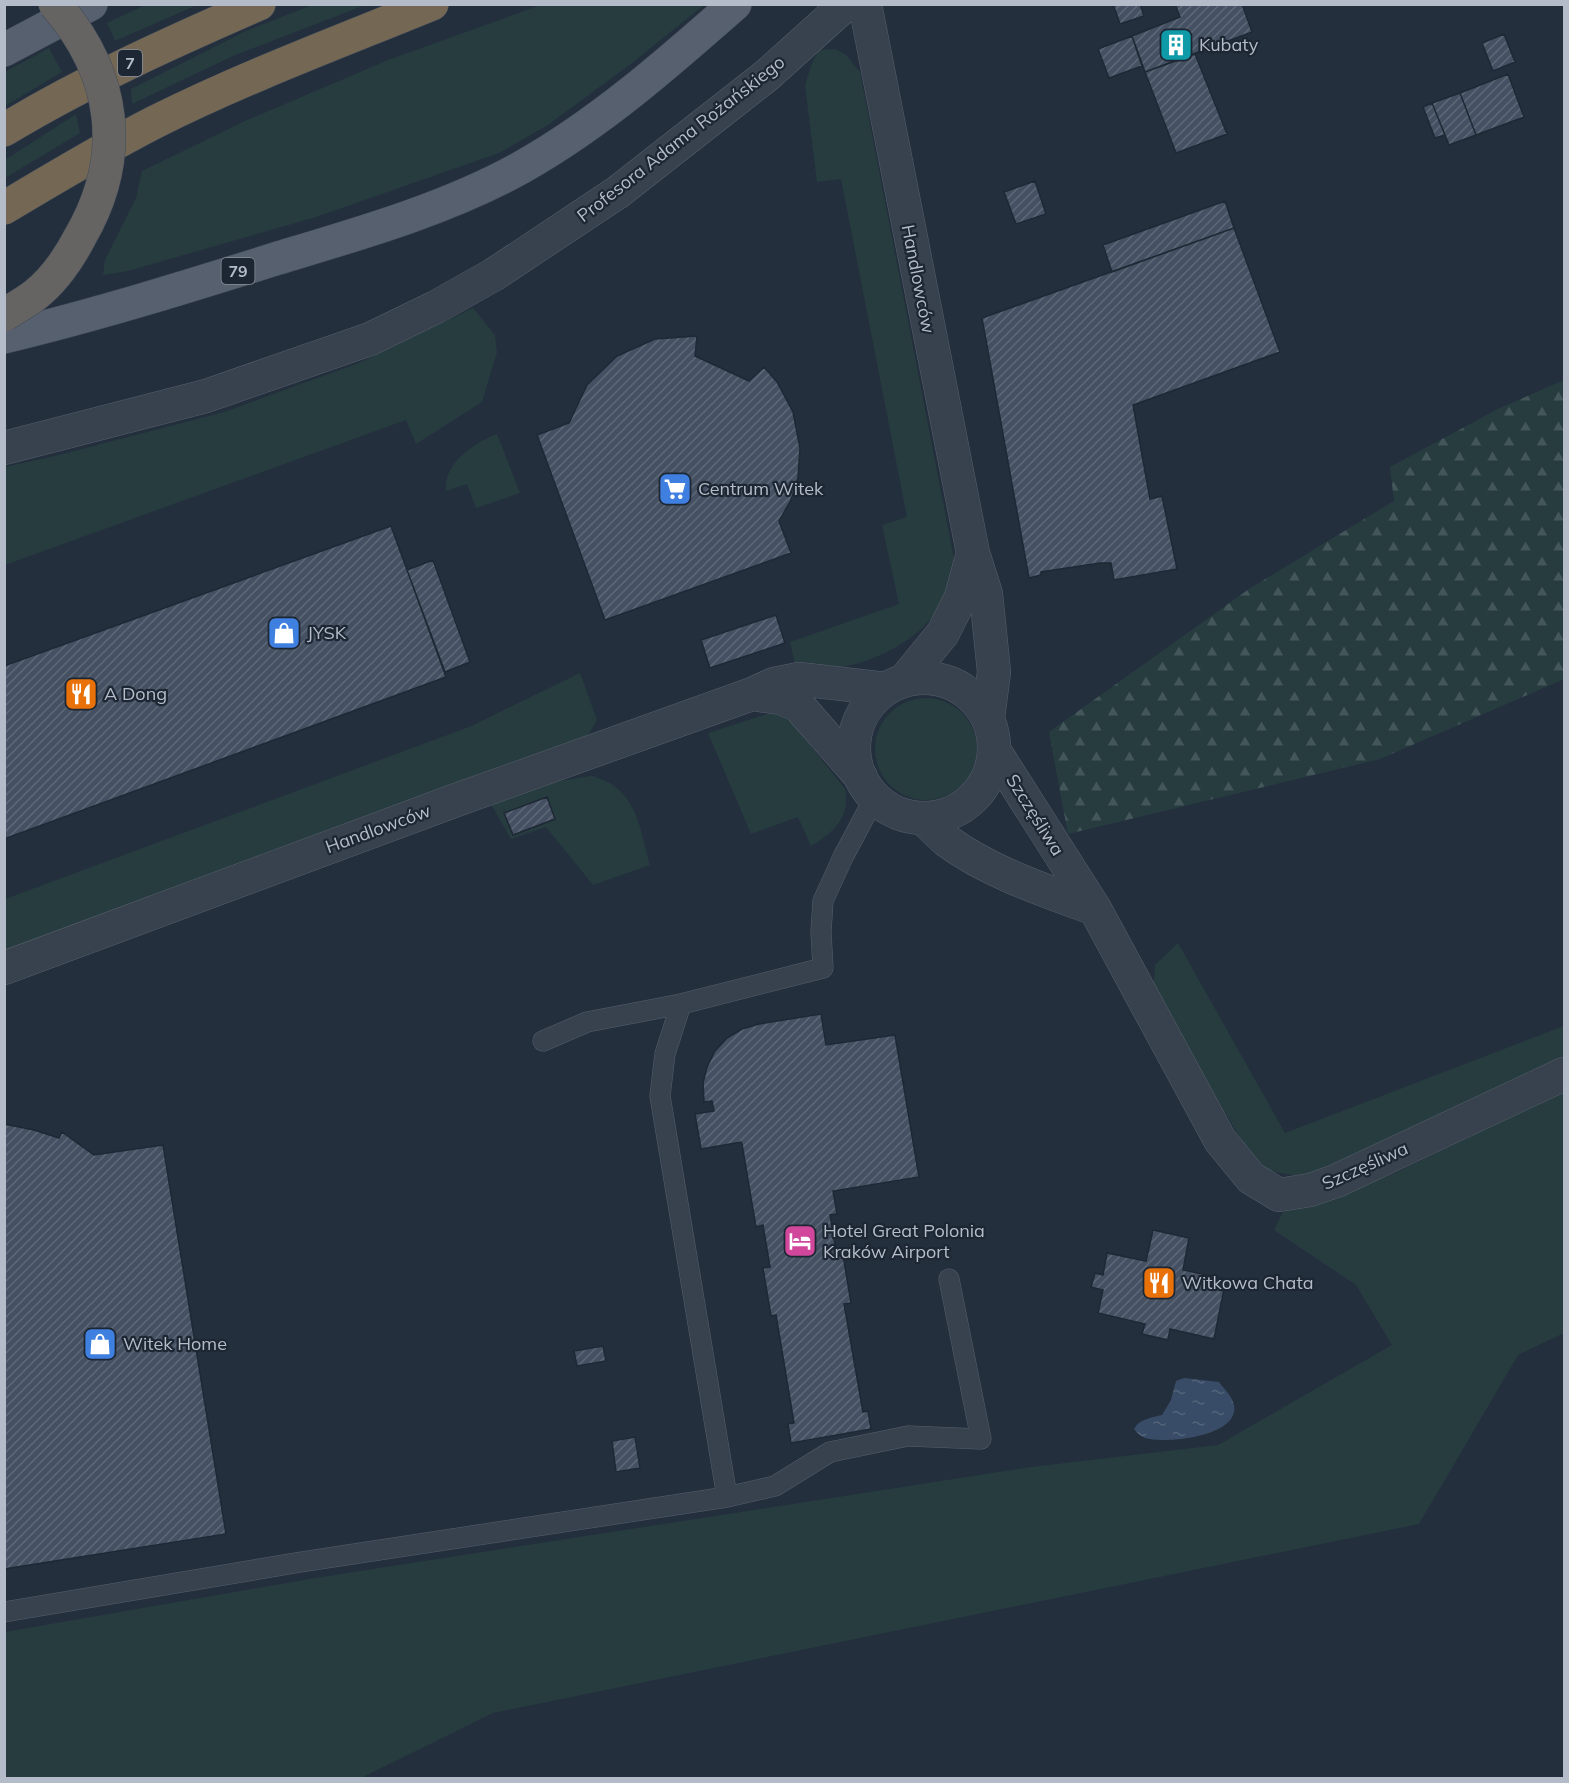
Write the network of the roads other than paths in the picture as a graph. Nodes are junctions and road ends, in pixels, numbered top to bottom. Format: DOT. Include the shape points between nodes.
graph roads {
  1 [pos="55,4"];
  2 [pos="91,4"];
  3 [pos="259,4"];
  4 [pos="432,4"];
  5 [pos="735,4"];
  6 [pos="846,4"];
  7 [pos="864,4"];
  8 [pos="4,50"];
  9 [pos="4,130"];
  10 [pos="4,208"];
  11 [pos="4,315"];
  12 [pos="4,337"];
  13 [pos="4,448"];
  14 [pos="973,553"];
  15 [pos="895,685"];
  16 [pos="752,694"];
  17 [pos="988,718"];
  18 [pos="994,750"];
  19 [pos="868,787"];
  20 [pos="923,818"];
  21 [pos="1095,909"];
  22 [pos="4,968"];
  23 [pos="681,1004"];
  24 [pos="543,1041"];
  25 [pos="1564,1074"];
  26 [pos="949,1279"];
  27 [pos="727,1497"];
  28 [pos="4,1612"];
  1 -- 11 [label="highway, bridge" via="99,74 109,128 106,174 89,223 57,272 36,294"];
  2 -- 8 [label="main road"];
  3 -- 9 [label="highway, 7" via="161,47"];
  4 -- 10 [label="highway" via="163,118"];
  5 -- 12 [label="main road, 79" via="588,125 468,195 177,290"];
  6 -- 13 [label="street, Profesora Adama Rożańskiego" via="766,76 618,192 493,275 436,307 370,339 206,396"];
  7 -- 14 [label="street, Handlowców"];
  14 -- 15 [label="street, Handlowców" via="961,597 943,633"];
  14 -- 17 [label="street, Handlowców" via="986,594 994,672"];
  15 -- 16 [label="street, Handlowców" via="799,679"];
  15 -- 17 [label="street" via="928,678 949,682 968,693"];
  15 -- 19 [label="street" via="872,702 855,738 855,758"];
  16 -- 19 [label="street, Handlowców" via="798,705"];
  16 -- 22 [label="street, Handlowców"];
  17 -- 18 [label="street"];
  18 -- 20 [label="street" via="990,771 980,790 945,815"];
  18 -- 21 [label="street, Szczęśliwa"];
  19 -- 20 [label="street" via="889,808"];
  19 -- 23 [label="lane" via="823,902 823,968"];
  20 -- 21 [label="street" via="970,856 1042,890"];
  21 -- 25 [label="street, Szczęśliwa" via="1220,1140 1251,1178 1279,1195 1336,1181"];
  23 -- 24 [label="lane" via="587,1022"];
  23 -- 27 [label="lane" via="665,1054 660,1096"];
  26 -- 27 [label="lane" via="981,1439 908,1436 830,1452 775,1486"];
  27 -- 28 [label="lane"];
}
